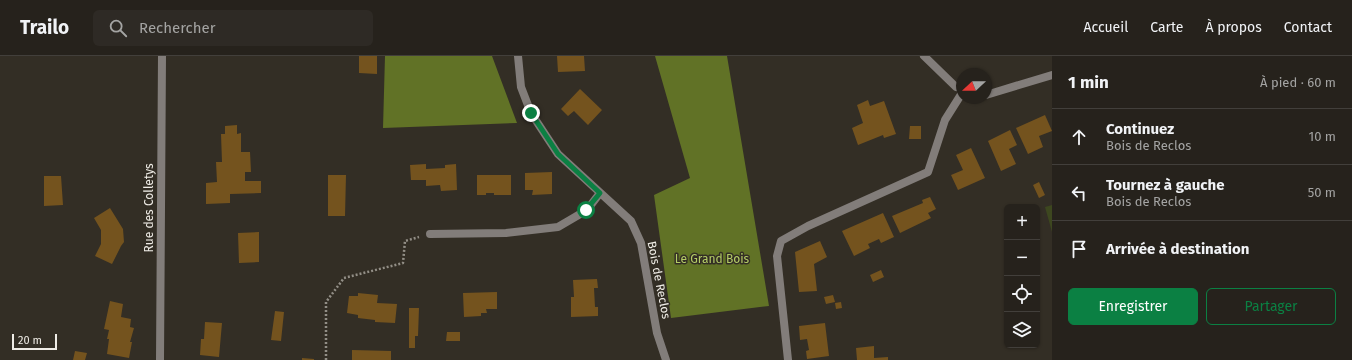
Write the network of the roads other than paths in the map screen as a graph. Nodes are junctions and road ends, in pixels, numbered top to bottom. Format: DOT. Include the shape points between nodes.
graph roads {
  1 [pos="162,56"];
  2 [pos="518,56"];
  3 [pos="924,56"];
  4 [pos="1052,75"];
  5 [pos="956,87"];
  6 [pos="992,94"];
  7 [pos="956,103"];
  8 [pos="600,193"];
  9 [pos="430,234"];
  10 [pos="160,360"];
  11 [pos="666,360"];
  12 [pos="788,360"];
  1 -- 10 [label="street, Rue des Colletys"];
  2 -- 8 [label="street, Bois de Reclos" via="521,87 531,113 558,154"];
  3 -- 5 [label="street"];
  4 -- 6 [label="street"];
  7 -- 12 [label="street" via="945,120 928,172 808,226 782,241 776,256"];
  8 -- 9 [label="street" via="586,210 558,227 506,232"];
  8 -- 11 [label="street, Bois de Reclos" via="631,221 641,243 657,333"];
}
